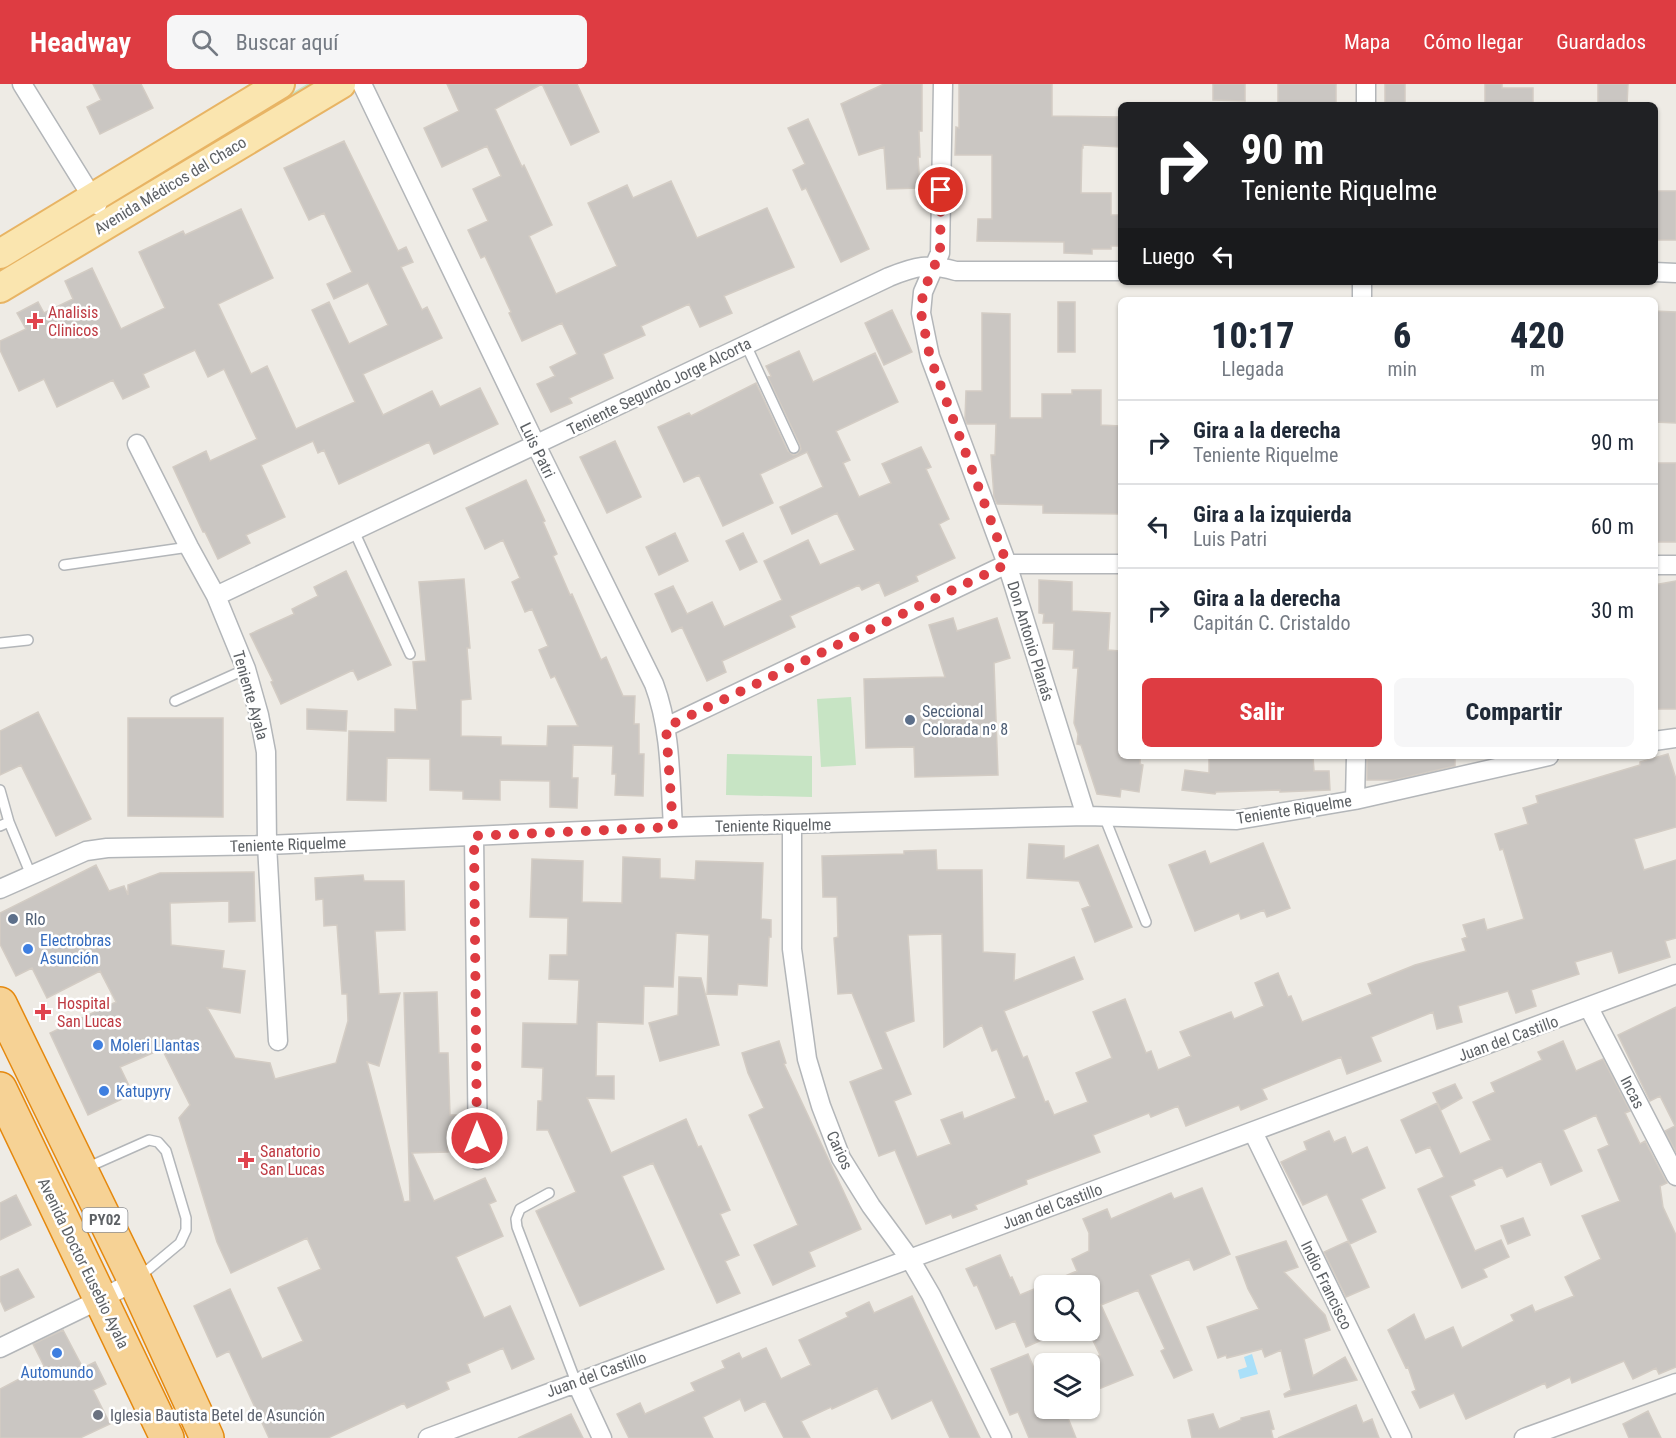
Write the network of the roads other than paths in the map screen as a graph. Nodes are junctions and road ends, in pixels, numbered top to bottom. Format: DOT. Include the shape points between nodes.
graph roads {
  1 [pos="22,84"];
  2 [pos="280,84"];
  3 [pos="341,84"];
  4 [pos="362,84"];
  5 [pos="943,84"];
  6 [pos="1366,84"];
  7 [pos="1366,102"];
  8 [pos="100,210"];
  9 [pos="0,254"];
  10 [pos="934,265"];
  11 [pos="1118,271"];
  12 [pos="1658,273"];
  13 [pos="1676,273"];
  14 [pos="0,288"];
  15 [pos="746,345"];
  16 [pos="137,444"];
  17 [pos="536,445"];
  18 [pos="794,448"];
  19 [pos="354,531"];
  20 [pos="189,548"];
  21 [pos="1007,564"];
  22 [pos="1118,564"];
  23 [pos="1658,564"];
  24 [pos="1676,564"];
  25 [pos="64,565"];
  26 [pos="216,596"];
  27 [pos="28,640"];
  28 [pos="0,643"];
  29 [pos="410,654"];
  30 [pos="246,669"];
  31 [pos="175,701"];
  32 [pos="666,727"];
  33 [pos="1676,738"];
  34 [pos="1658,740"];
  35 [pos="1356,759"];
  36 [pos="1536,759"];
  37 [pos="0,790"];
  38 [pos="1355,800"];
  39 [pos="1086,816"];
  40 [pos="1104,816"];
  41 [pos="4,824"];
  42 [pos="792,825"];
  43 [pos="673,827"];
  44 [pos="474,836"];
  45 [pos="267,845"];
  46 [pos="31,875"];
  47 [pos="0,889"];
  48 [pos="1146,922"];
  49 [pos="1676,974"];
  50 [pos="0,1004"];
  51 [pos="1589,1008"];
  52 [pos="278,1041"];
  53 [pos="0,1089"];
  54 [pos="1252,1132"];
  55 [pos="478,1160"];
  56 [pos="81,1170"];
  57 [pos="1676,1176"];
  58 [pos="549,1193"];
  59 [pos="910,1258"];
  60 [pos="135,1281"];
  61 [pos="101,1299"];
  62 [pos="0,1348"];
  63 [pos="576,1382"];
  64 [pos="1676,1383"];
  65 [pos="167,1438"];
  66 [pos="207,1438"];
  67 [pos="429,1438"];
  68 [pos="602,1438"];
  69 [pos="1002,1438"];
  70 [pos="1402,1438"];
  71 [pos="1524,1438"];
  1 -- 8 [label="street"];
  2 -- 8 [label="main road, Avenida Médicos del Chaco"];
  3 -- 8 [label="main road, Avenida Médicos del Chaco"];
  4 -- 17 [label="street, Luis Patri"];
  5 -- 10 [label="street, Don Antonio Planás" via="940,253"];
  6 -- 7 [label="street"];
  8 -- 9 [label="main road, Avenida Médicos del Chaco"];
  8 -- 14 [label="main road, Avenida Médicos del Chaco"];
  10 -- 11 [label="street, Teniente Segundo Jorge Alcorta" via="956,271"];
  10 -- 15 [label="street, Teniente Segundo Jorge Alcorta" via="889,277"];
  10 -- 21 [label="street, Don Antonio Planás" via="923,292 921,313 930,357"];
  12 -- 13 [label="street"];
  15 -- 17 [label="street, Teniente Segundo Jorge Alcorta"];
  15 -- 18 [label="lane"];
  16 -- 20 [label="street, Teniente Ayala"];
  17 -- 19 [label="street, Teniente Segundo Jorge Alcorta"];
  17 -- 32 [label="street, Luis Patri" via="654,684"];
  19 -- 26 [label="street, Teniente Segundo Jorge Alcorta"];
  19 -- 29 [label="lane"];
  20 -- 25 [label="lane"];
  20 -- 26 [label="street, Teniente Ayala"];
  21 -- 22 [label="street"];
  21 -- 32 [label="street"];
  21 -- 39 [label="street, Don Antonio Planás"];
  23 -- 24 [label="street"];
  26 -- 30 [label="street, Teniente Ayala"];
  27 -- 28 [label="lane"];
  30 -- 31 [label="lane"];
  30 -- 45 [label="street, Teniente Ayala" via="266,752"];
  32 -- 43 [label="street, Luis Patri"];
  33 -- 34 [label="street"];
  35 -- 38 [label="street"];
  36 -- 38 [label="street, Teniente Riquelme"];
  37 -- 41 [label="lane"];
  38 -- 40 [label="street, Teniente Riquelme" via="1237,820"];
  39 -- 40 [label="street, Teniente Riquelme"];
  39 -- 42 [label="street, Teniente Riquelme"];
  40 -- 48 [label="lane"];
  41 -- 46 [label="lane"];
  42 -- 43 [label="street, Teniente Riquelme"];
  42 -- 59 [label="street, Carios" via="792,949 807,1059 820,1107 841,1158"];
  43 -- 44 [label="street, Teniente Riquelme"];
  44 -- 45 [label="street, Teniente Riquelme"];
  44 -- 55 [label="street"];
  45 -- 46 [label="street, Teniente Riquelme" via="86,851"];
  45 -- 52 [label="street, Teniente Ayala"];
  46 -- 47 [label="street, Teniente Riquelme"];
  49 -- 51 [label="street, Juan del Castillo"];
  50 -- 56 [label="highway, PY02"];
  51 -- 54 [label="street, Juan del Castillo"];
  51 -- 57 [label="street, Incas"];
  53 -- 61 [label="highway, Avenida Doctor Eusebio Ayala / PY02"];
  54 -- 59 [label="street, Juan del Castillo"];
  54 -- 70 [label="street, Indio Francisco"];
  56 -- 60 [label="highway, PY02"];
  56 -- 60 [label="lane" via="149,1140 158,1142 166,1151 186,1230 180,1243"];
  58 -- 63 [label="lane" via="520,1209 517,1227"];
  59 -- 63 [label="street, Juan del Castillo"];
  59 -- 69 [label="street, Carios"];
  60 -- 61 [label="street"];
  60 -- 66 [label="highway, PY02"];
  61 -- 62 [label="street"];
  61 -- 65 [label="highway, Avenida Doctor Eusebio Ayala / PY02"];
  63 -- 67 [label="street, Juan del Castillo"];
  63 -- 68 [label="street"];
  64 -- 71 [label="street"];
}
